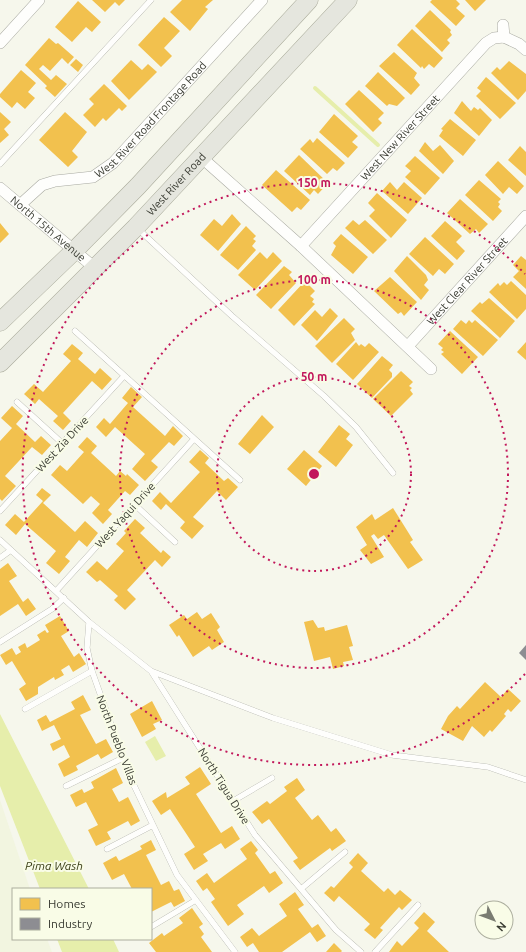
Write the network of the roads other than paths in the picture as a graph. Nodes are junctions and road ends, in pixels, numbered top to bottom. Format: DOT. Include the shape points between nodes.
graph roads {
  1 [pos="39,0"];
  2 [pos="151,0"];
  3 [pos="262,0"];
  4 [pos="309,0"];
  5 [pos="348,0"];
  6 [pos="503,25"];
  7 [pos="504,37"];
  8 [pos="0,43"];
  9 [pos="526,50"];
  10 [pos="201,157"];
  11 [pos="0,164"];
  12 [pos="0,188"];
  13 [pos="20,205"];
  14 [pos="526,216"];
  15 [pos="136,227"];
  16 [pos="301,246"];
  17 [pos="74,251"];
  18 [pos="96,269"];
  19 [pos="0,322"];
  20 [pos="75,331"];
  21 [pos="408,346"];
  22 [pos="0,363"];
  23 [pos="431,369"];
  24 [pos="124,376"];
  25 [pos="17,402"];
  26 [pos="194,439"];
  27 [pos="62,443"];
  28 [pos="393,473"];
  29 [pos="240,480"];
  30 [pos="134,504"];
  31 [pos="0,511"];
  32 [pos="0,540"];
  33 [pos="175,542"];
  34 [pos="11,550"];
  35 [pos="0,558"];
  36 [pos="56,591"];
  37 [pos="64,598"];
  38 [pos="89,622"];
  39 [pos="0,642"];
  40 [pos="92,671"];
  41 [pos="151,671"];
  42 [pos="26,710"];
  43 [pos="123,758"];
  44 [pos="272,778"];
  45 [pos="526,780"];
  46 [pos="66,786"];
  47 [pos="233,801"];
  48 [pos="153,825"];
  49 [pos="107,849"];
  50 [pos="346,852"];
  51 [pos="301,889"];
  52 [pos="196,900"];
  53 [pos="418,905"];
  54 [pos="152,926"];
  55 [pos="235,952"];
  56 [pos="361,952"];
  57 [pos="375,952"];
  1 -- 8 [label="street"];
  2 -- 11 [label="lane"];
  3 -- 13 [label="street, West River Road Frontage Road" via="113,163 93,178 55,181 42,185"];
  4 -- 17 [label="main road" via="138,186"];
  5 -- 10 [label="main road, West River Road"];
  6 -- 7 [label="street"];
  7 -- 9 [label="street"];
  7 -- 16 [label="street, West New River Street" via="494,38 486,43"];
  10 -- 15 [label="main road, West River Road"];
  10 -- 16 [label="street"];
  12 -- 13 [label="street, North 15th Avenue"];
  13 -- 17 [label="street, North 15th Avenue"];
  14 -- 21 [label="street, West Clear River Street"];
  15 -- 18 [label="main road, West River Road"];
  15 -- 28 [label="lane" via="356,427"];
  16 -- 21 [label="street"];
  17 -- 18 [label="street, North 15th Avenue"];
  17 -- 19 [label="main road"];
  18 -- 22 [label="main road, West River Road"];
  20 -- 24 [label="lane"];
  21 -- 23 [label="street"];
  24 -- 26 [label="lane"];
  24 -- 27 [label="lane, West Zia Drive"];
  25 -- 27 [label="lane"];
  26 -- 29 [label="lane"];
  26 -- 30 [label="lane, West Yaqui Drive"];
  27 -- 31 [label="lane, West Zia Drive"];
  30 -- 33 [label="lane"];
  30 -- 36 [label="lane, West Yaqui Drive"];
  32 -- 34 [label="lane"];
  34 -- 35 [label="lane"];
  34 -- 36 [label="lane"];
  36 -- 37 [label="lane"];
  37 -- 38 [label="lane"];
  37 -- 39 [label="lane" via="52,609"];
  38 -- 40 [label="lane, North Pueblo Villas" via="87,648"];
  38 -- 41 [label="lane, North Tigua Drive"];
  40 -- 42 [label="lane"];
  40 -- 43 [label="lane, North Pueblo Villas"];
  41 -- 45 [label="lane" via="273,718 392,755 488,766"];
  41 -- 47 [label="lane, North Tigua Drive"];
  43 -- 46 [label="lane"];
  43 -- 48 [label="lane, North Pueblo Villas"];
  44 -- 47 [label="lane"];
  47 -- 51 [label="lane, North Tigua Drive" via="255,835"];
  48 -- 49 [label="lane"];
  48 -- 52 [label="lane, North Pueblo Villas" via="177,875"];
  50 -- 51 [label="lane"];
  51 -- 56 [label="lane, North Tigua Drive" via="336,930"];
  52 -- 54 [label="lane"];
  52 -- 55 [label="lane, North Pueblo Villas"];
  53 -- 57 [label="lane"];
}
